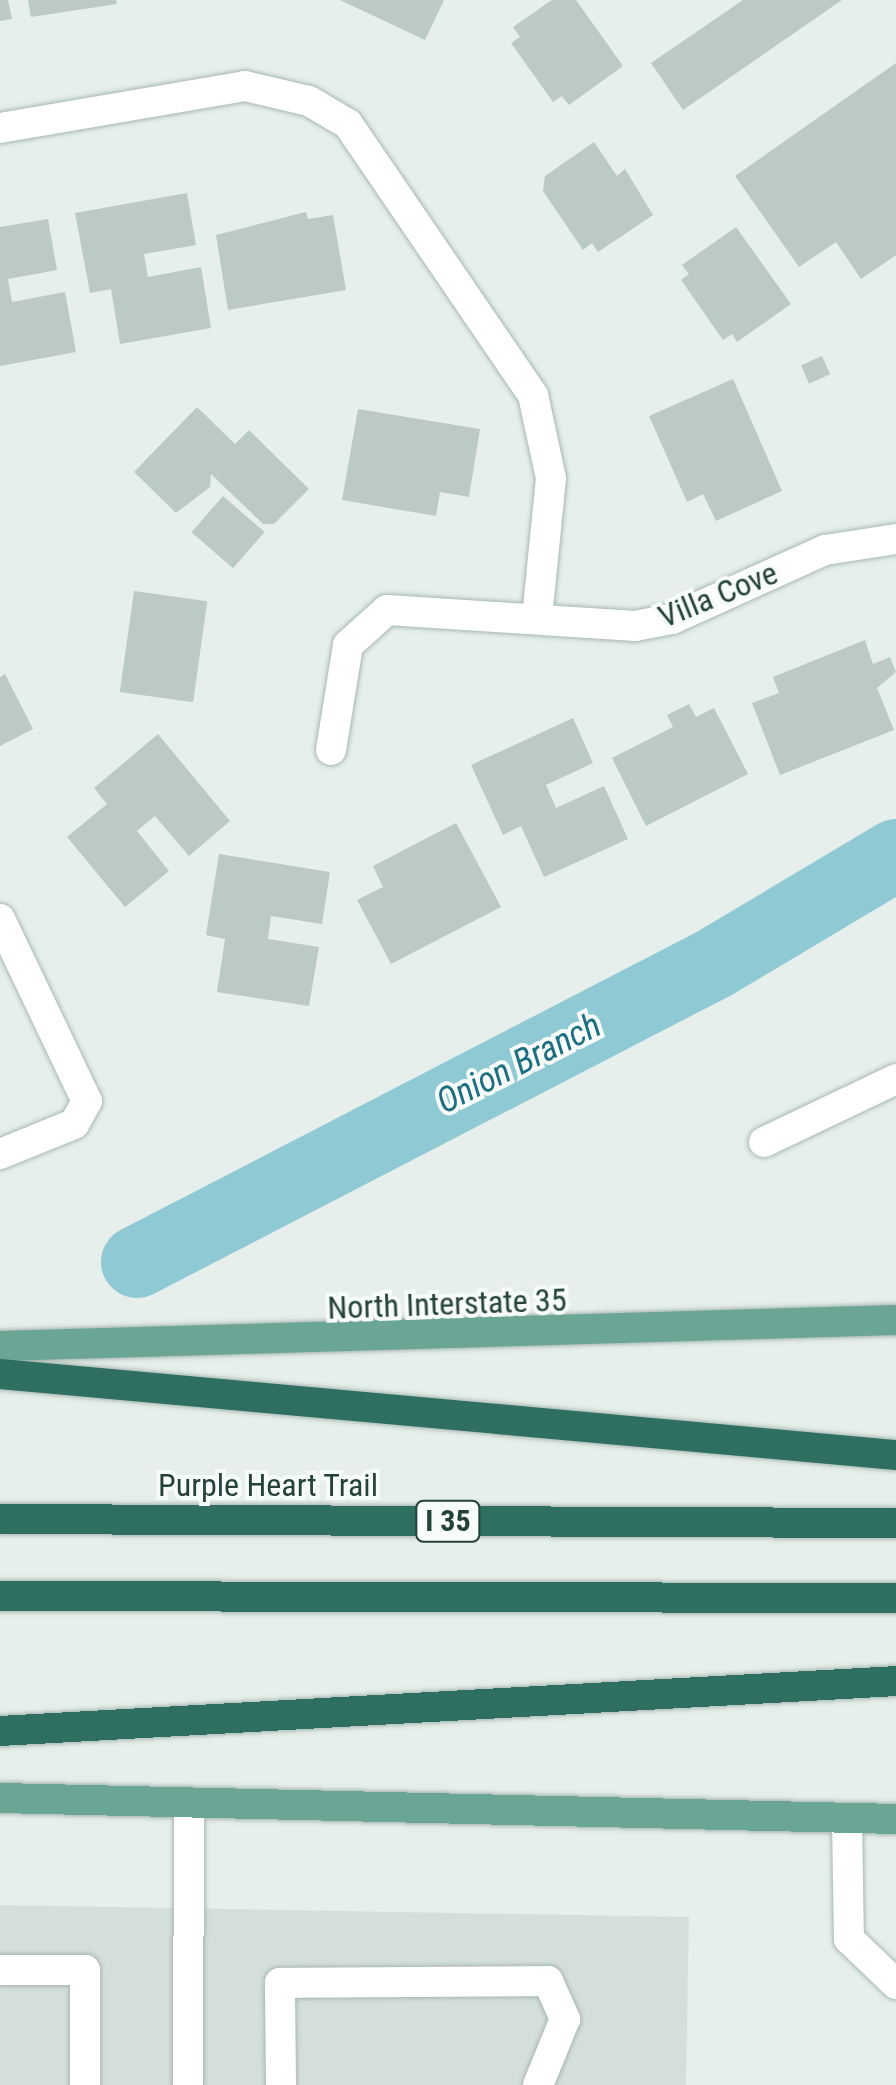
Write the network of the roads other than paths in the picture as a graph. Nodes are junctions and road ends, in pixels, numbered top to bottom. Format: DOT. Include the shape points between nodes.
graph roads {
  1 [pos="0,128"];
  2 [pos="896,539"];
  3 [pos="537,618"];
  4 [pos="331,750"];
  5 [pos="0,919"];
  6 [pos="896,1079"];
  7 [pos="764,1142"];
  8 [pos="0,1154"];
  9 [pos="896,1320"];
  10 [pos="0,1346"];
  11 [pos="0,1374"];
  12 [pos="896,1455"];
  13 [pos="0,1518"];
  14 [pos="896,1523"];
  15 [pos="0,1596"];
  16 [pos="896,1598"];
  17 [pos="896,1681"];
  18 [pos="0,1731"];
  19 [pos="0,1798"];
  20 [pos="189,1806"];
  21 [pos="847,1818"];
  22 [pos="896,1818"];
  23 [pos="0,1970"];
  24 [pos="896,1984"];
  25 [pos="85,2085"];
  26 [pos="188,2085"];
  27 [pos="281,2085"];
  28 [pos="538,2085"];
  1 -- 3 [label="street" via="245,86 310,101 348,124 533,395 551,478"];
  2 -- 3 [label="street, Villa Cove" via="825,550 672,619 635,626"];
  3 -- 4 [label="street, Villa Cove" via="407,606 365,624 348,645"];
  5 -- 8 [label="street" via="87,1101 74,1124"];
  6 -- 7 [label="street"];
  9 -- 10 [label="main road, North Interstate 35"];
  11 -- 12 [label="highway"];
  13 -- 14 [label="highway, Purple Heart Trail / I 35"];
  15 -- 16 [label="highway"];
  17 -- 18 [label="highway"];
  19 -- 20 [label="main road"];
  20 -- 21 [label="main road"];
  20 -- 26 [label="street"];
  21 -- 22 [label="main road"];
  21 -- 24 [label="street" via="848,1939"];
  23 -- 25 [label="street" via="85,1970"];
  27 -- 28 [label="street" via="280,1983 548,1981 565,2019"];
}
